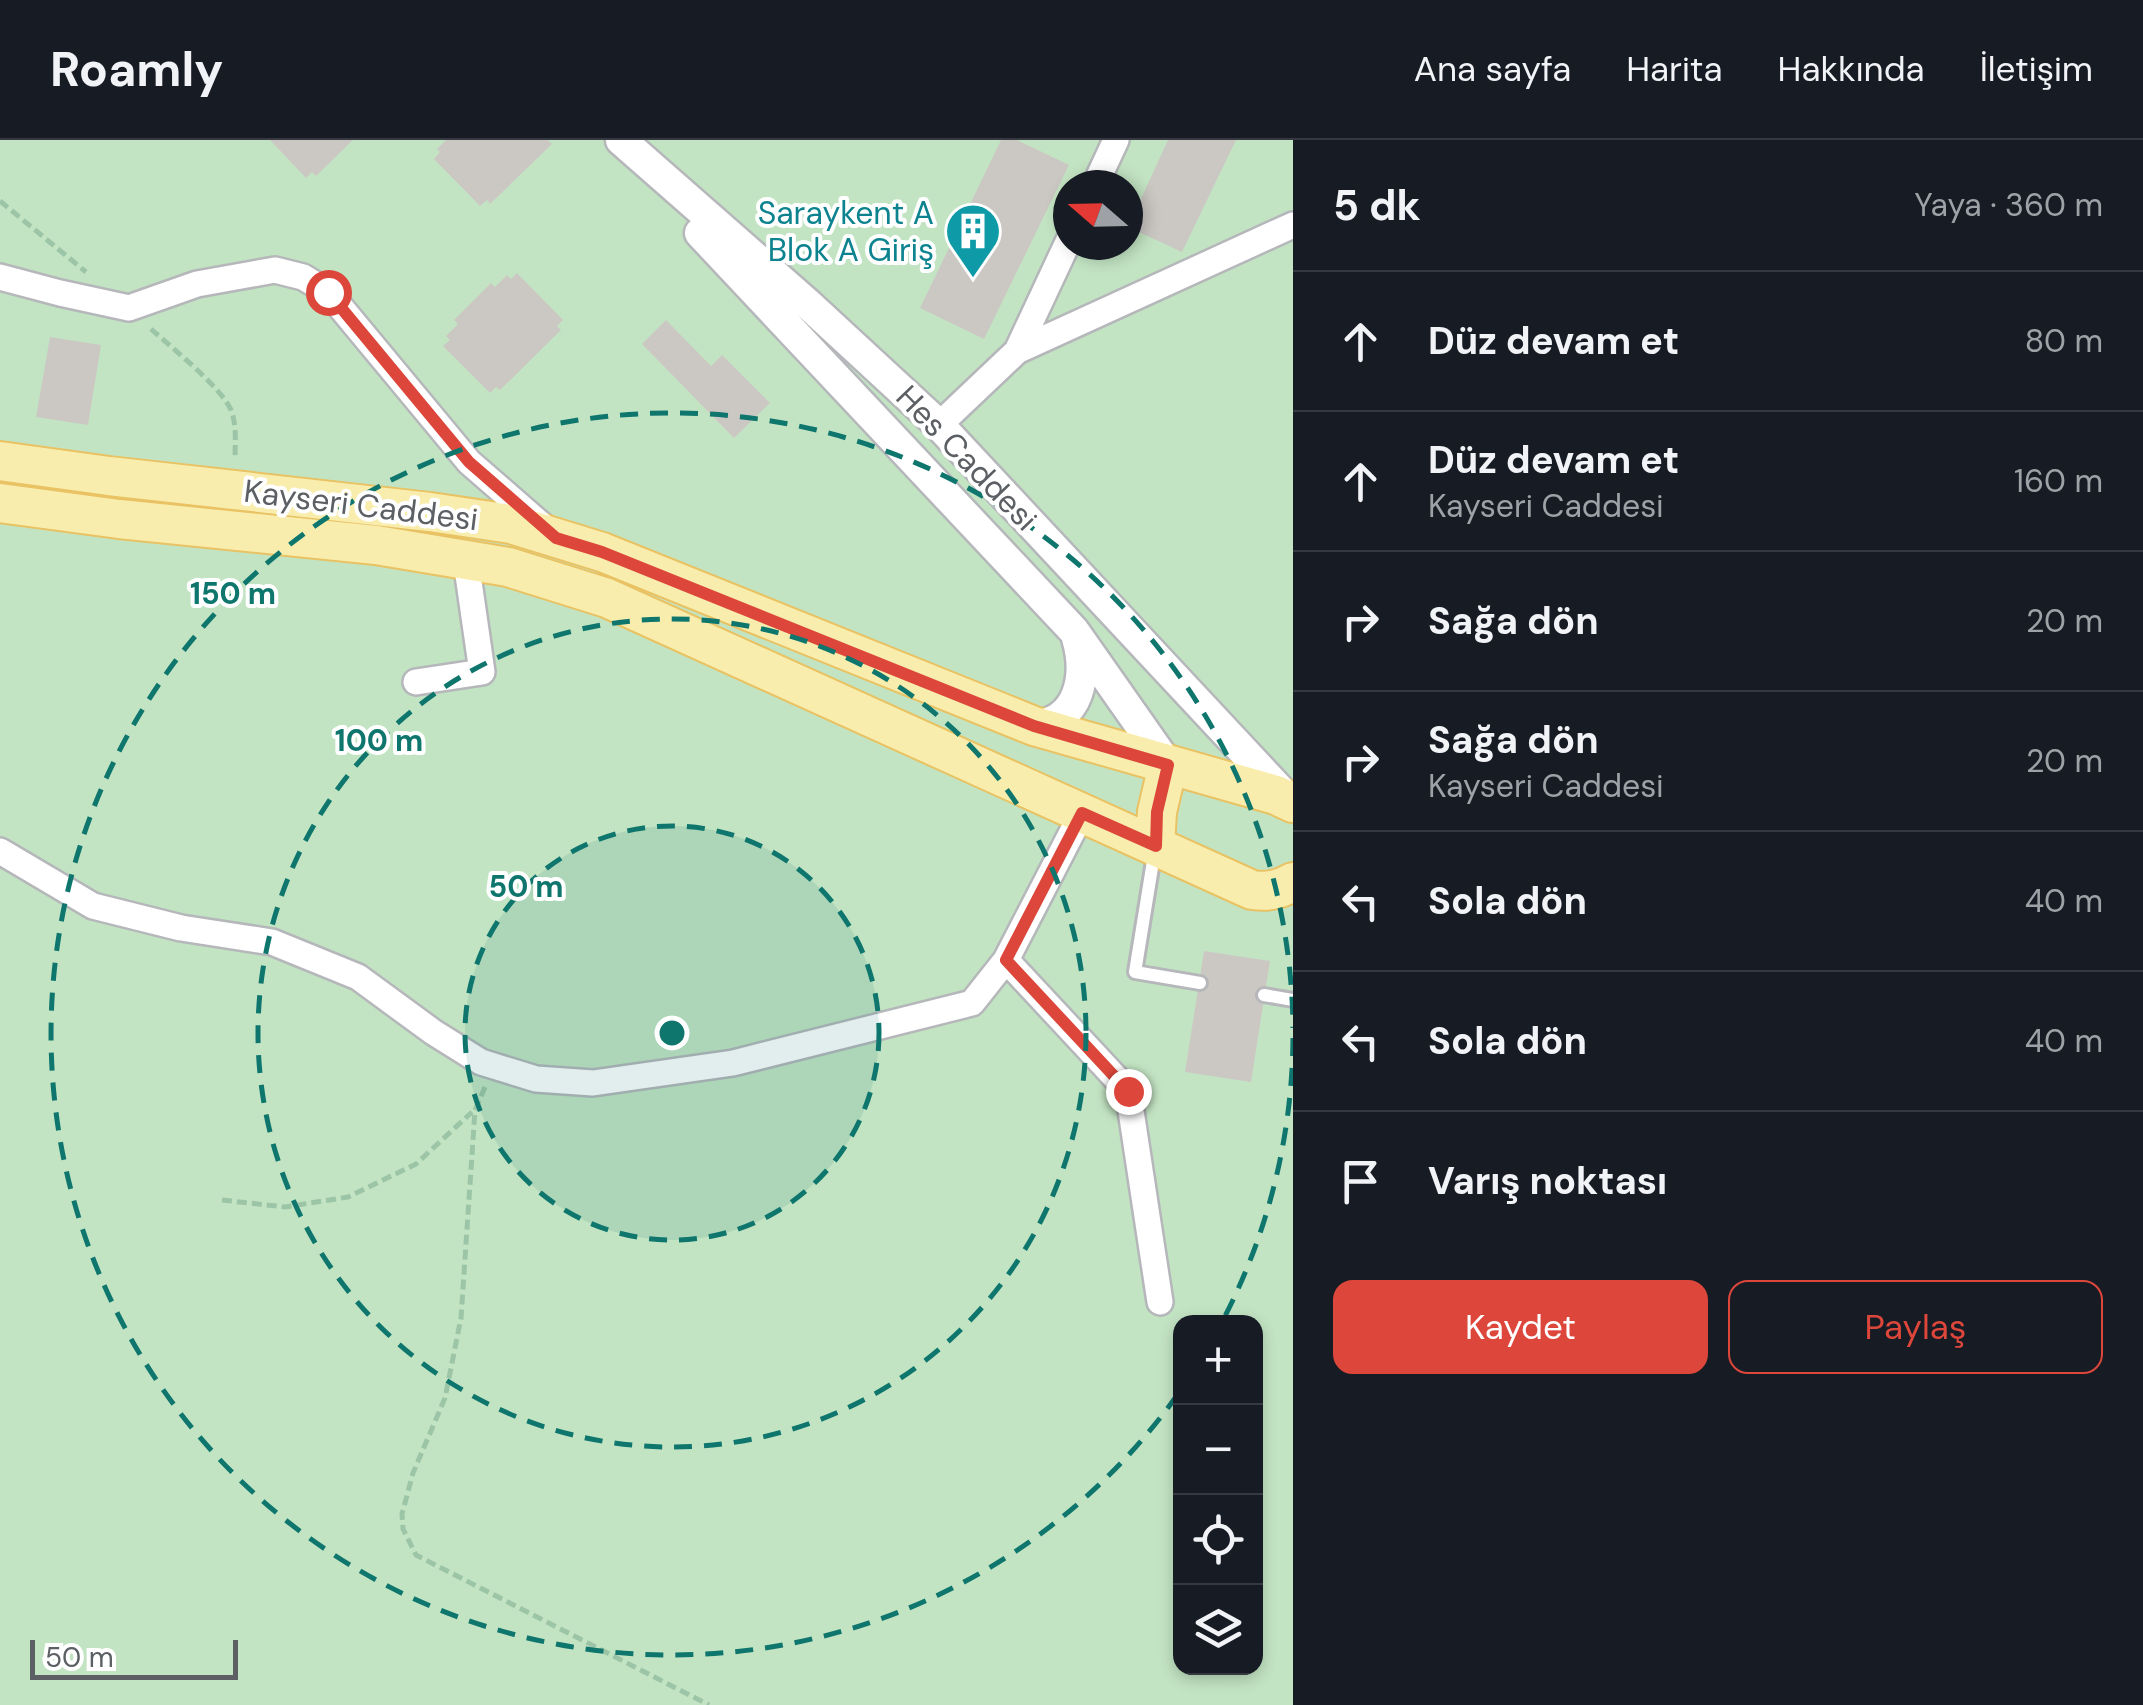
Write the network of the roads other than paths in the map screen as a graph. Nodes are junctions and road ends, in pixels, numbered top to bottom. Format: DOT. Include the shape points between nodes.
graph roads {
  1 [pos="612,140"];
  2 [pos="622,140"];
  3 [pos="1116,140"];
  4 [pos="1102,170"];
  5 [pos="1293,225"];
  6 [pos="1059,260"];
  7 [pos="0,278"];
  8 [pos="1016,351"];
  9 [pos="939,425"];
  10 [pos="0,461"];
  11 [pos="0,504"];
  12 [pos="556,538"];
  13 [pos="466,560"];
  14 [pos="1074,631"];
  15 [pos="416,682"];
  16 [pos="1034,726"];
  17 [pos="1168,765"];
  18 [pos="1288,800"];
  19 [pos="1082,813"];
  20 [pos="1156,846"];
  21 [pos="0,851"];
  22 [pos="1293,882"];
  23 [pos="1246,887"];
  24 [pos="1293,904"];
  25 [pos="1006,960"];
  26 [pos="1200,983"];
  27 [pos="1264,995"];
  28 [pos="1293,1000"];
  29 [pos="1160,1302"];
  1 -- 14 [label="street, Hes Caddesi"];
  2 -- 9 [label="street, Hes Caddesi"];
  3 -- 4 [label="street"];
  5 -- 8 [label="street"];
  6 -- 8 [label="street"];
  7 -- 12 [label="street" via="129,308 197,284 275,270 303,277 328,292 469,462"];
  8 -- 9 [label="street"];
  9 -- 18 [label="street, Hes Caddesi"];
  10 -- 12 [label="main road, Kayseri Caddesi" via="495,521"];
  11 -- 13 [label="main road, Kayseri Caddesi"];
  12 -- 16 [label="main road, Kayseri Caddesi"];
  13 -- 15 [label="street" via="482,672"];
  13 -- 19 [label="main road, Kayseri Caddesi" via="606,598"];
  14 -- 16 [label="street" via="1082,655 1076,696 1059,719"];
  14 -- 17 [label="street, Hes Caddesi"];
  16 -- 17 [label="main road, Kayseri Caddesi"];
  17 -- 18 [label="main road, Kayseri Caddesi"];
  17 -- 20 [label="main road"];
  19 -- 20 [label="main road, Kayseri Caddesi"];
  19 -- 25 [label="street"];
  20 -- 23 [label="main road, Kayseri Caddesi"];
  20 -- 26 [label="lane" via="1135,972"];
  21 -- 25 [label="street" via="93,906 272,942 358,976 481,1062 536,1079 593,1083 733,1063 972,1003"];
  22 -- 23 [label="main road" via="1266,891"];
  23 -- 24 [label="main road, Kayseri Caddesi"];
  25 -- 29 [label="street" via="1128,1091"];
  27 -- 28 [label="lane"];
}
